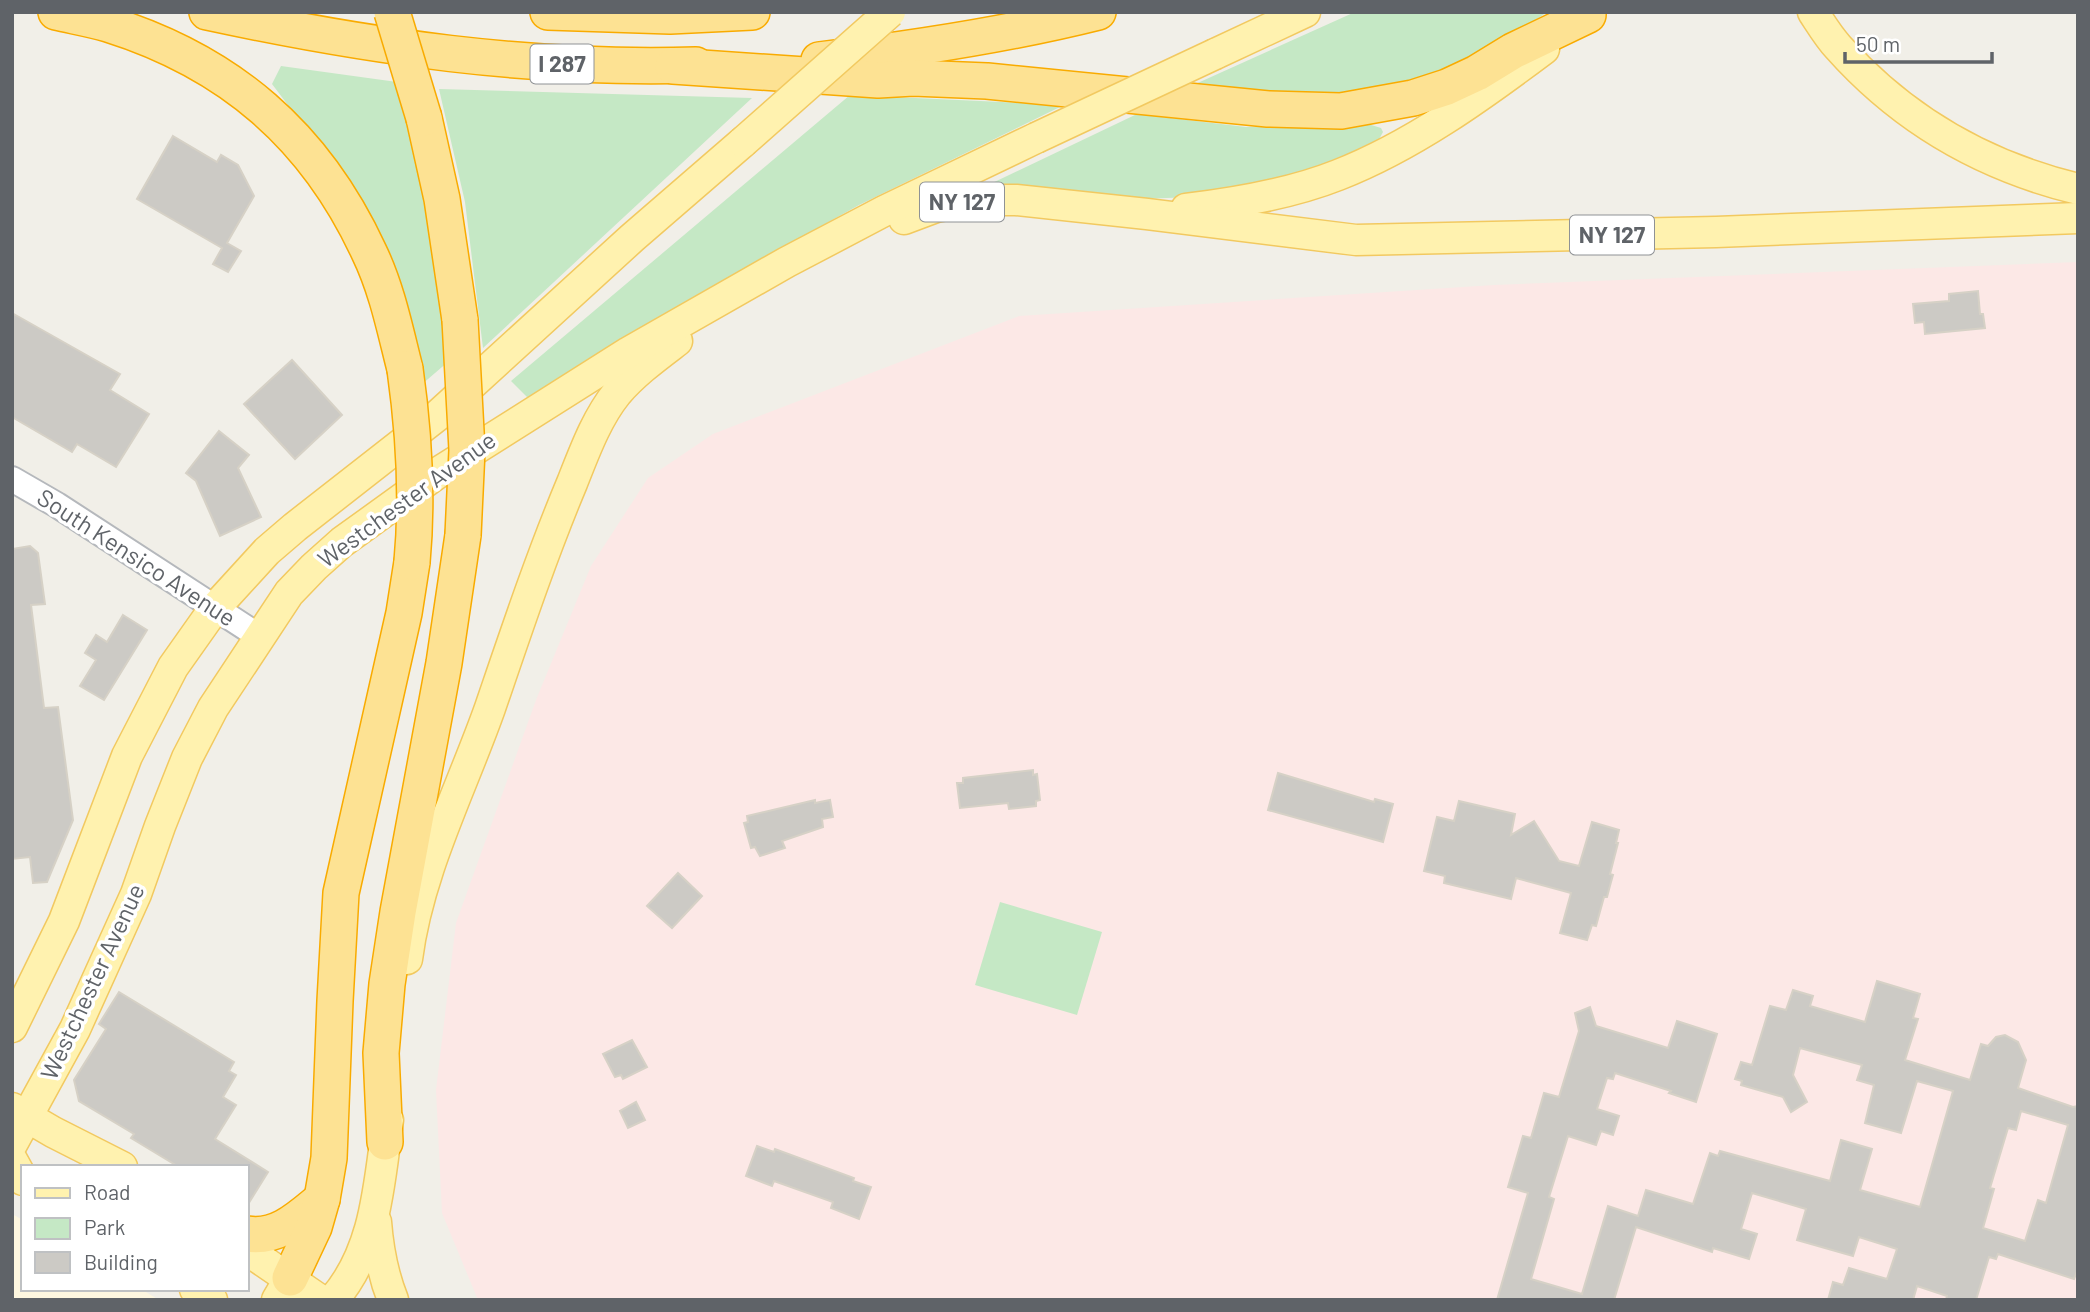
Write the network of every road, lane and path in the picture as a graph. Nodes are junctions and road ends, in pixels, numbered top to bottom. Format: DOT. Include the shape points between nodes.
graph roads {
  1 [pos="55,12"];
  2 [pos="207,12"];
  3 [pos="392,12"];
  4 [pos="548,12"];
  5 [pos="752,12"];
  6 [pos="890,12"];
  7 [pos="1098,12"];
  8 [pos="1305,12"];
  9 [pos="1813,12"];
  10 [pos="1590,13"];
  11 [pos="673,66"];
  12 [pos="2078,189"];
  13 [pos="1147,214"];
  14 [pos="2078,218"];
  15 [pos="787,262"];
  16 [pos="760,276"];
  17 [pos="12,479"];
  18 [pos="214,609"];
  19 [pos="260,637"];
  20 [pos="12,1027"];
  21 [pos="20,1112"];
  22 [pos="385,1142"];
  23 [pos="12,1144"];
  24 [pos="12,1160"];
  25 [pos="118,1165"];
  26 [pos="21,1176"];
  27 [pos="322,1199"];
  28 [pos="377,1205"];
  29 [pos="248,1234"];
  30 [pos="248,1251"];
  31 [pos="283,1289"];
  32 [pos="320,1300"];
  33 [pos="333,1300"];
  34 [pos="393,1300"];
  1 -- 27 [label="highway, bridge" via="107,24 183,54 232,82 273,117 315,162 359,231 383,287 405,369 415,475 412,562 341,893 332,1120"];
  2 -- 11 [label="highway, I 287" via="305,33 451,55"];
  3 -- 22 [label="highway, bridge" via="424,118 442,199 460,320 467,450 463,535 444,663 387,984 382,1053"];
  4 -- 5 [label="highway, I 287" via="670,16"];
  6 -- 18 [label="main road, Westchester Avenue, bridge" via="437,416 267,551"];
  7 -- 11 [label="highway, I 287" via="902,50 802,62"];
  8 -- 15 [label="main road, Westchester Avenue, bridge" via="884,211"];
  9 -- 12 [label="main road" via="1861,70 1927,124 1957,144 2014,170"];
  10 -- 11 [label="highway" via="1447,87 1341,111 1268,109 987,81 812,77"];
  10 -- 13 [label="main road" via="1475,98 1374,160 1336,176 1256,198"];
  13 -- 14 [label="main road, NY 127" via="1356,240"];
  13 -- 15 [label="main road, NY 127" via="973,200 936,207"];
  15 -- 16 [label="main road, Westchester Avenue"];
  16 -- 19 [label="main road, Westchester Avenue" via="543,405 382,512 342,542 289,593"];
  16 -- 22 [label="main road" via="649,362 617,394 590,439 534,578 415,917"];
  17 -- 18 [label="street, South Kensico Avenue"];
  18 -- 19 [label="street, South Kensico Avenue"];
  18 -- 20 [label="main road, Westchester Avenue" via="173,667 132,746 64,921"];
  19 -- 21 [label="main road, Westchester Avenue" via="213,708 187,758 136,894 75,1029"];
  21 -- 23 [label="main road, Westchester Avenue"];
  21 -- 25 [label="main road"];
  22 -- 28 [label="main road"];
  24 -- 26 [label="main road"];
  27 -- 29 [label="highway" via="289,1226 272,1233"];
  27 -- 31 [label="highway" via="314,1227"];
  28 -- 33 [label="main road" via="353,1274"];
  28 -- 34 [label="main road" via="378,1243"];
  30 -- 31 [label="main road"];
  31 -- 32 [label="main road"];
}
